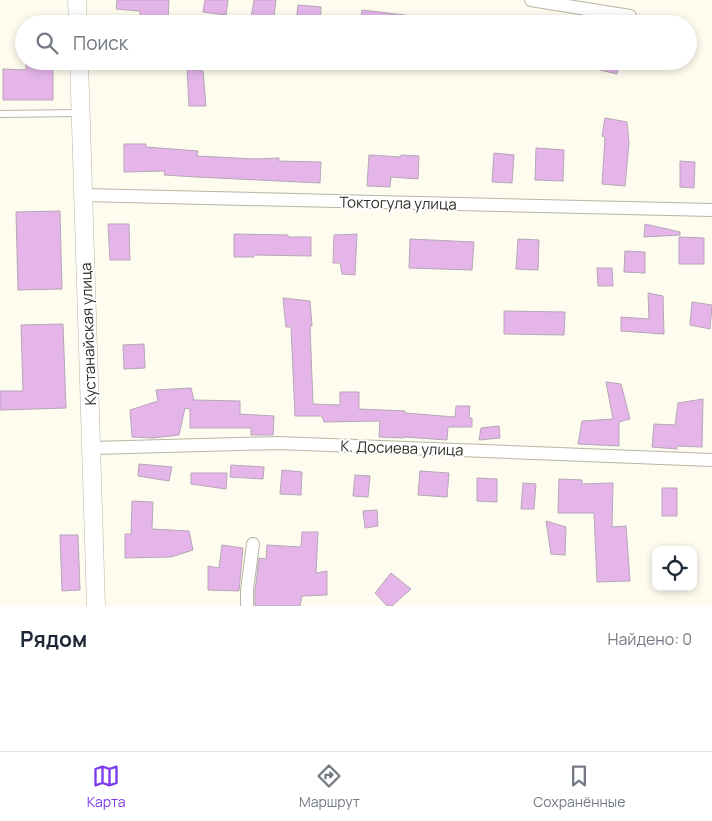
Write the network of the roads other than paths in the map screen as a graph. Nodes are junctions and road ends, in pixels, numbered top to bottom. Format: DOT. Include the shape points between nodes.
graph roads {
  1 [pos="77,0"];
  2 [pos="531,0"];
  3 [pos="78,15"];
  4 [pos="624,15"];
  5 [pos="79,70"];
  6 [pos="80,113"];
  7 [pos="0,114"];
  8 [pos="83,195"];
  9 [pos="712,210"];
  10 [pos="92,448"];
  11 [pos="712,460"];
  12 [pos="253,544"];
  13 [pos="96,606"];
  14 [pos="247,606"];
  1 -- 3 [label="street"];
  2 -- 4 [label="street"];
  5 -- 6 [label="street, Кустанайская улица"];
  6 -- 7 [label="lane"];
  6 -- 8 [label="street, Кустанайская улица"];
  8 -- 9 [label="street, Токтогула улица"];
  8 -- 10 [label="street, Кустанайская улица"];
  10 -- 11 [label="street, К. Досиева улица" via="278,443"];
  10 -- 13 [label="street, Кустанайская улица"];
  12 -- 14 [label="street"];
}
